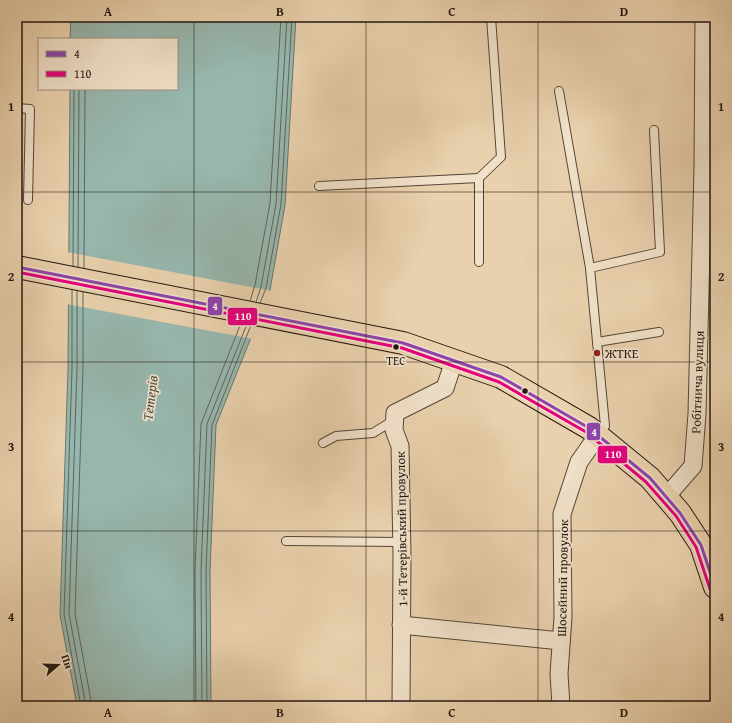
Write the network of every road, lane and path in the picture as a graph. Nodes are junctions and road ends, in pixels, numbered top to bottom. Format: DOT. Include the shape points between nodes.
graph roads {
  1 [pos="491,17"];
  2 [pos="704,17"];
  3 [pos="559,91"];
  4 [pos="17,108"];
  5 [pos="654,130"];
  6 [pos="479,178"];
  7 [pos="318,186"];
  8 [pos="28,200"];
  9 [pos="479,262"];
  10 [pos="17,267"];
  11 [pos="590,268"];
  12 [pos="659,332"];
  13 [pos="597,342"];
  14 [pos="454,361"];
  15 [pos="395,419"];
  16 [pos="598,435"];
  17 [pos="323,443"];
  18 [pos="666,497"];
  19 [pos="286,541"];
  20 [pos="401,542"];
  21 [pos="715,587"];
  22 [pos="401,625"];
  23 [pos="561,641"];
  24 [pos="401,706"];
  25 [pos="561,706"];
  1 -- 6 [label="lane" via="501,157"];
  2 -- 18 [label="street, Робітнича вулиця" via="697,414 693,466"];
  3 -- 11 [label="lane"];
  4 -- 8 [label="lane" via="30,109"];
  5 -- 11 [label="lane" via="660,252"];
  6 -- 7 [label="lane"];
  6 -- 9 [label="lane"];
  10 -- 14 [label="highway" via="403,343"];
  11 -- 13 [label="lane"];
  12 -- 13 [label="lane"];
  13 -- 16 [label="lane" via="605,426"];
  14 -- 15 [label="street" via="445,388 395,413"];
  14 -- 16 [label="highway" via="500,377"];
  15 -- 17 [label="lane" via="373,433 336,436"];
  15 -- 20 [label="street, 1-й Тетерівський провулок" via="394,430 400,446"];
  16 -- 18 [label="highway" via="650,478"];
  16 -- 23 [label="street, Шосейний провулок" via="579,462 562,514"];
  18 -- 21 [label="highway" via="701,545"];
  19 -- 20 [label="lane"];
  20 -- 22 [label="street, 1-й Тетерівський провулок"];
  22 -- 23 [label="street"];
  22 -- 24 [label="street, 1-й Тетерівський провулок"];
  23 -- 25 [label="street, Шосейний провулок"];
}
